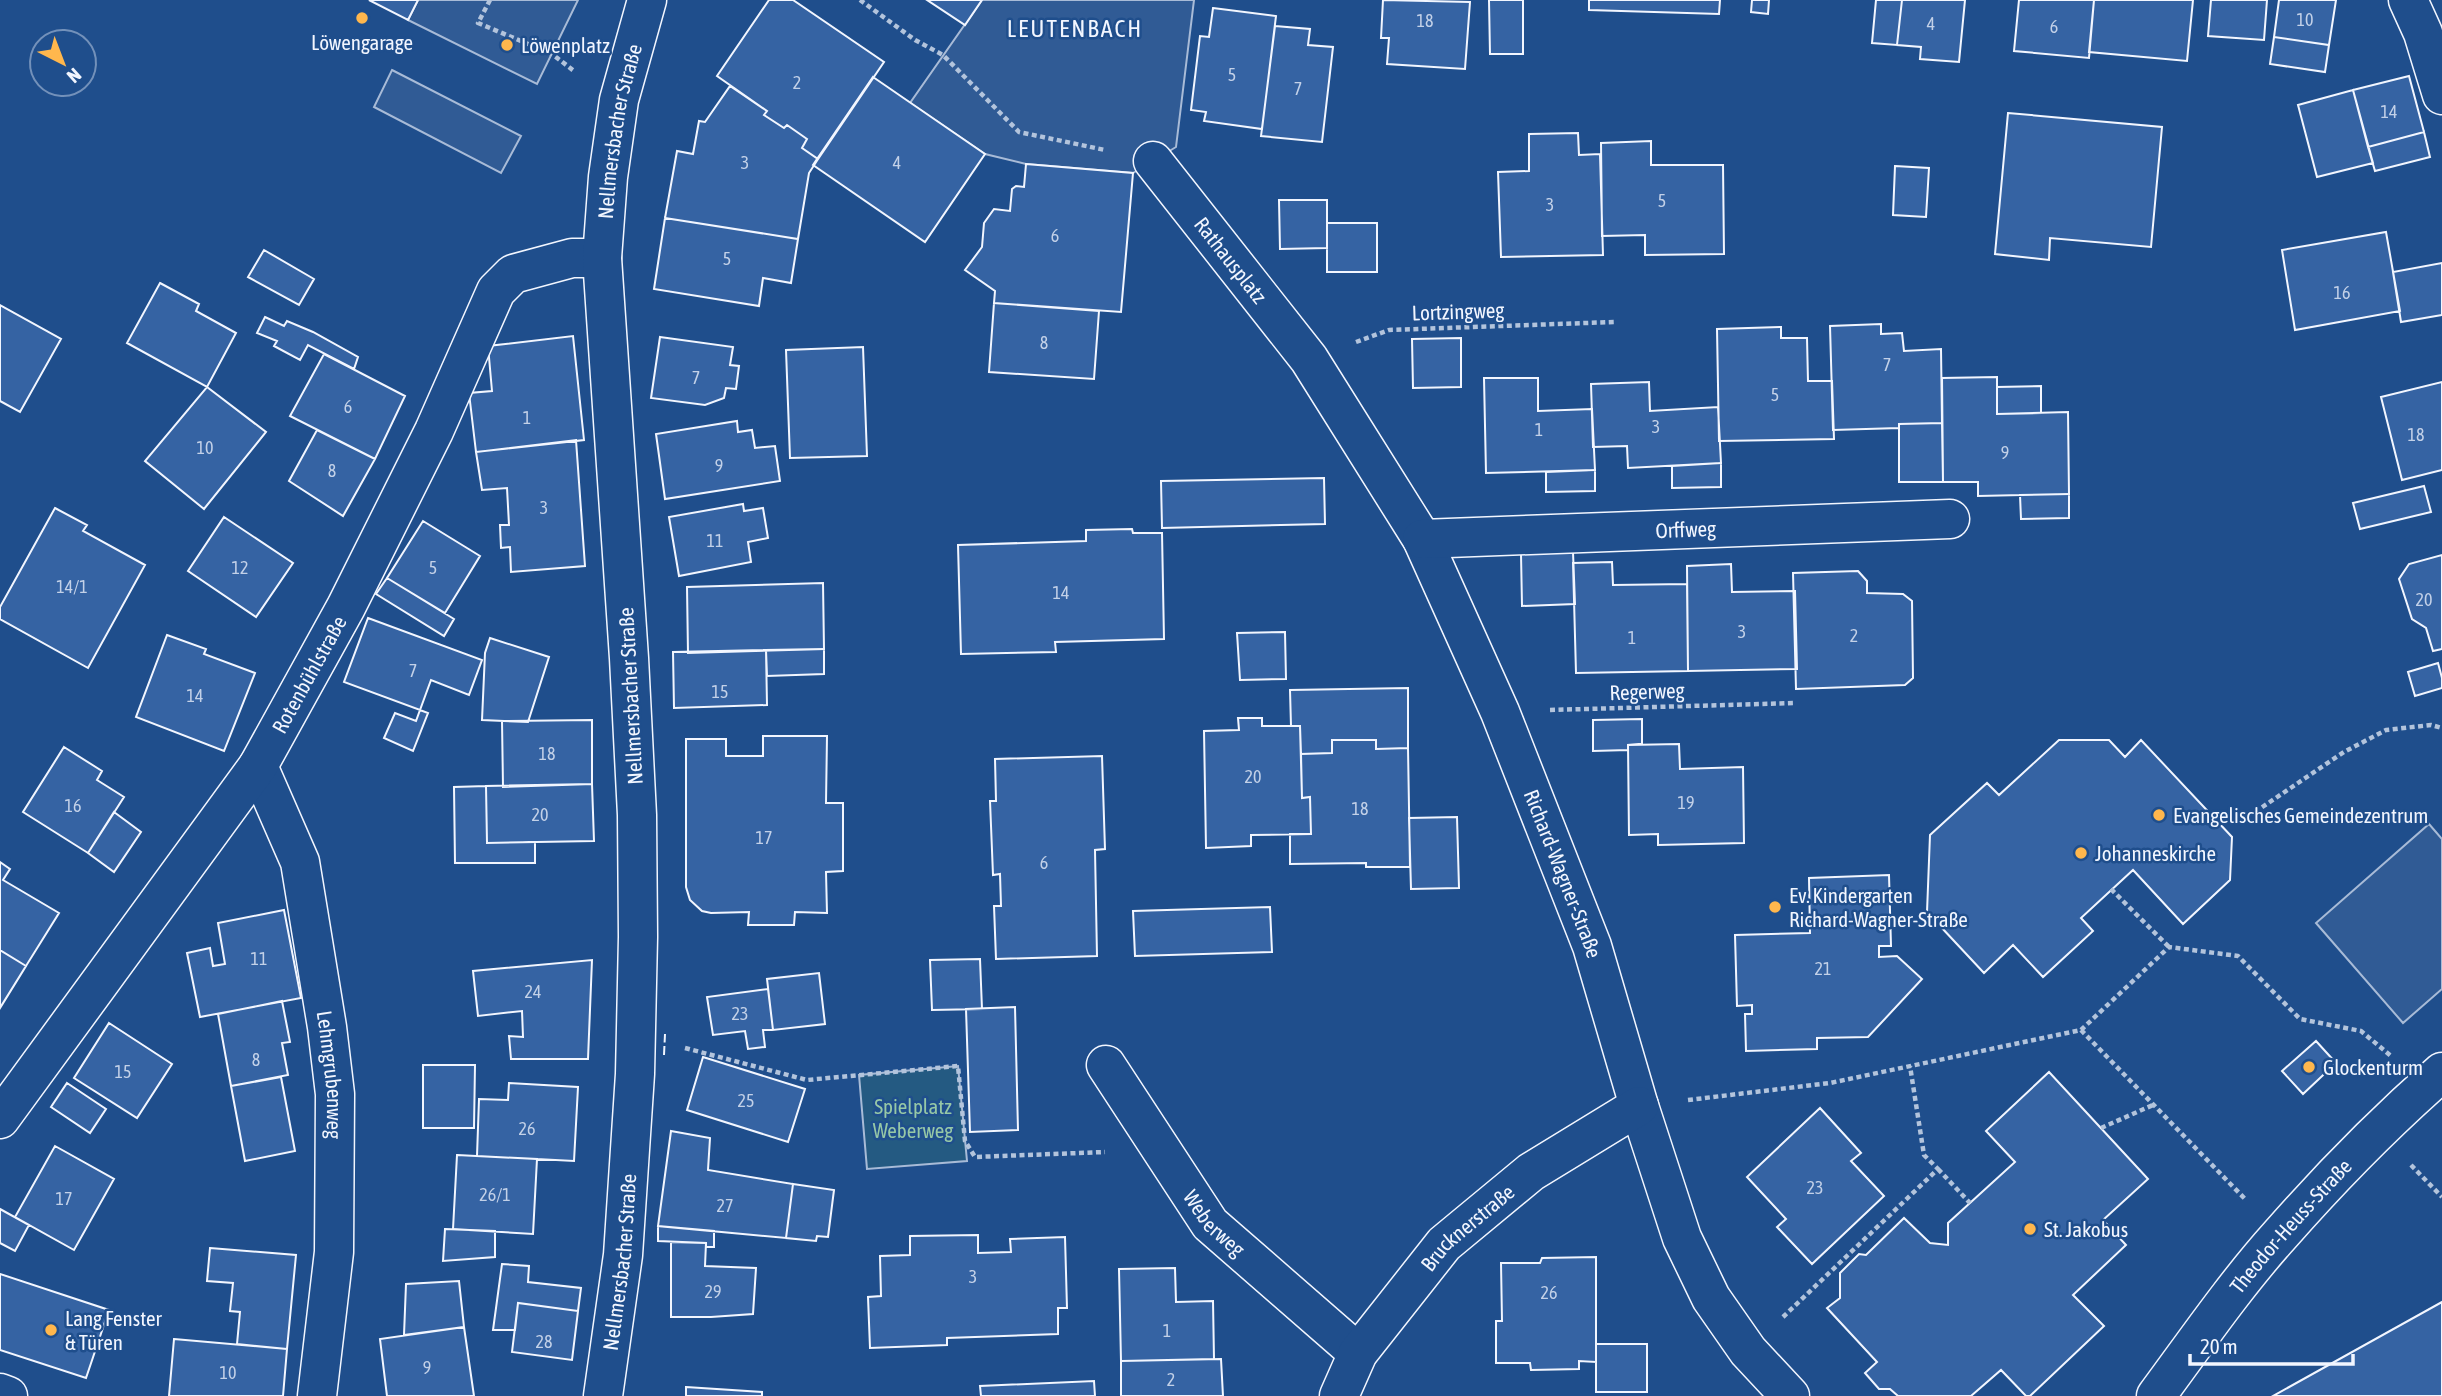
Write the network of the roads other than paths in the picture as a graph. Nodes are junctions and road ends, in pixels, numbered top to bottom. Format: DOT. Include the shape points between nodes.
graph roads {
  1 [pos="647,0"];
  2 [pos="2424,22"];
  3 [pos="2442,95"];
  4 [pos="1153,161"];
  5 [pos="602,258"];
  6 [pos="1309,359"];
  7 [pos="1950,519"];
  8 [pos="1422,539"];
  9 [pos="258,766"];
  10 [pos="1106,1065"];
  11 [pos="2435,1079"];
  12 [pos="1639,1106"];
  13 [pos="0,1119"];
  14 [pos="1358,1353"];
  15 [pos="0,1393"];
  16 [pos="8,1396"];
  17 [pos="317,1396"];
  18 [pos="603,1396"];
  19 [pos="1339,1396"];
  20 [pos="1790,1396"];
  21 [pos="2156,1396"];
  1 -- 5 [label="street, Nellmersbacher Straße" via="619,100"];
  2 -- 3 [label="street"];
  4 -- 6 [label="street, Rathausplatz"];
  5 -- 9 [label="street, Rotenbühlstraße" via="572,258 513,274 496,291 434,431 352,595"];
  5 -- 18 [label="street, Nellmersbacher Straße" via="637,815 636,1035 623,1255"];
  6 -- 8 [label="street, Richard-Wagner-Straße"];
  7 -- 8 [label="street, Orffweg"];
  8 -- 12 [label="street, Richard-Wagner-Straße" via="1500,712 1592,946"];
  9 -- 13 [label="street, Rotenbühlstraße"];
  9 -- 17 [label="street, Lehmgrubenweg" via="300,862 335,1094 334,1251"];
  10 -- 14 [label="street, Weberweg" via="1210,1224"];
  11 -- 21 [label="street, Theodor-Heuss-Straße" via="2378,1131 2280,1235"];
  12 -- 14 [label="street, Brucknerstraße" via="1531,1172 1444,1244"];
  12 -- 20 [label="street, Richard-Wagner-Straße" via="1682,1238 1712,1298 1748,1351"];
  14 -- 19 [label="street, Brucknerstraße"];
  15 -- 16 [label="street"];
}
